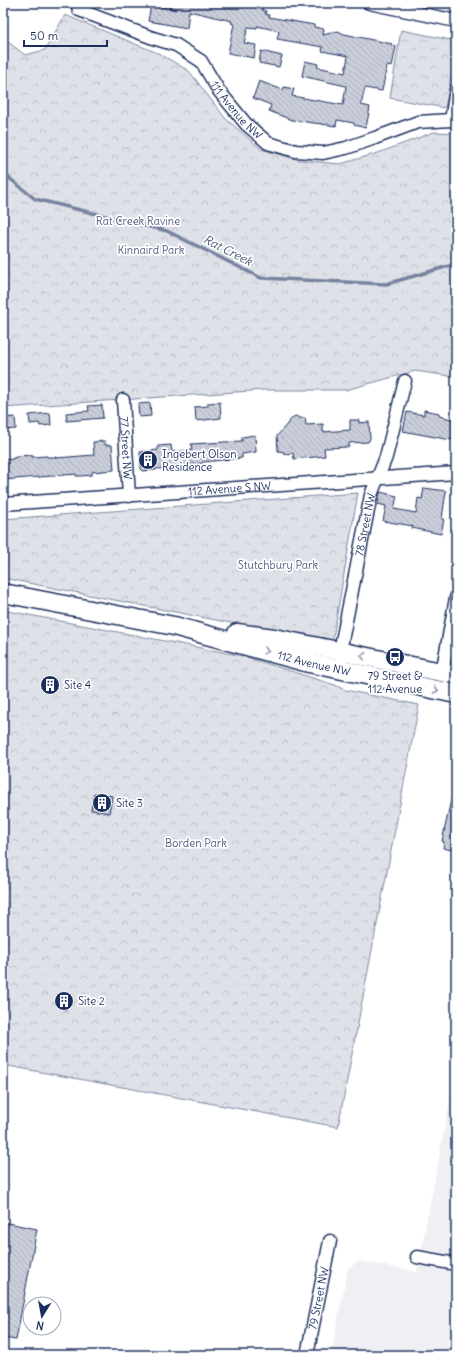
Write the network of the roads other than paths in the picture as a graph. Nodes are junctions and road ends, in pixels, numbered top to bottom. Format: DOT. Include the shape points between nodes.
graph roads {
  1 [pos="369,3"];
  2 [pos="78,7"];
  3 [pos="456,21"];
  4 [pos="456,90"];
  5 [pos="453,120"];
  6 [pos="405,381"];
  7 [pos="123,400"];
  8 [pos="456,473"];
  9 [pos="378,478"];
  10 [pos="129,496"];
  11 [pos="3,504"];
  12 [pos="3,593"];
  13 [pos="456,598"];
  14 [pos="174,626"];
  15 [pos="340,652"];
  16 [pos="343,671"];
  17 [pos="449,674"];
  18 [pos="456,694"];
  19 [pos="330,1241"];
  20 [pos="417,1257"];
  21 [pos="456,1264"];
  22 [pos="307,1355"];
  1 -- 3 [label="street"];
  2 -- 5 [label="street, 111 Avenue NW" via="176,45 201,61 219,91 246,124 268,143 296,151 323,153 346,148 418,122"];
  4 -- 5 [label="street"];
  6 -- 9 [label="street, 78 Street NW" via="386,457"];
  7 -- 10 [label="street, 77 Street NW"];
  8 -- 9 [label="street, 112 Avenue S NW"];
  9 -- 10 [label="street, 112 Avenue S NW"];
  9 -- 15 [label="street, 78 Street NW" via="371,494"];
  10 -- 11 [label="street, 112 Avenue S NW"];
  12 -- 14 [label="main road, 112 Avenue NW"];
  13 -- 17 [label="street"];
  14 -- 15 [label="main road, 112 Avenue NW" via="274,638"];
  14 -- 16 [label="main road, 112 Avenue NW, one-way"];
  15 -- 16 [label="street, 78 Street NW"];
  17 -- 15 [label="main road, 112 Avenue NW, one-way"];
  16 -- 18 [label="main road, 112 Avenue NW, one-way"];
  19 -- 22 [label="street, 79 Street NW"];
  20 -- 21 [label="street"];
}
